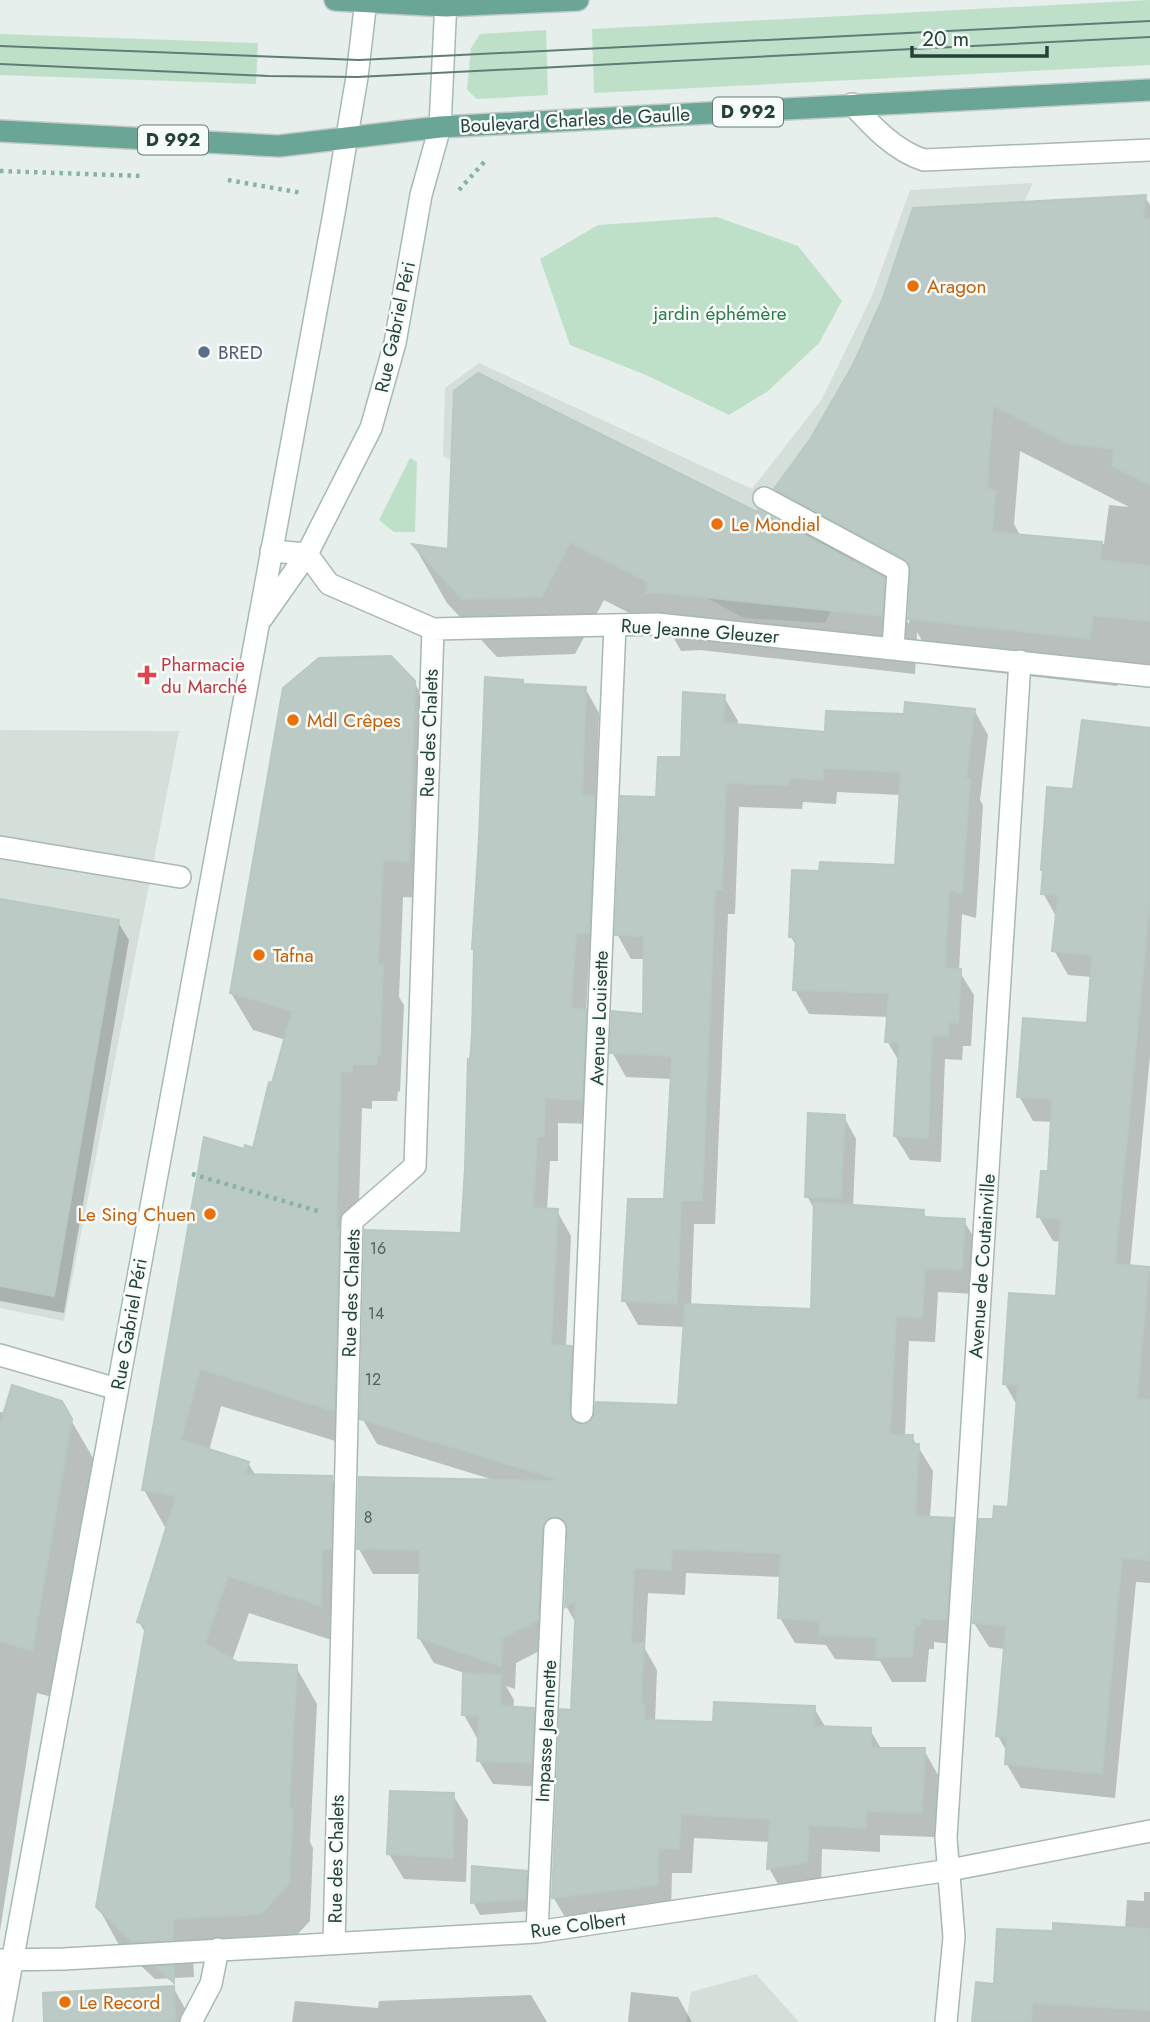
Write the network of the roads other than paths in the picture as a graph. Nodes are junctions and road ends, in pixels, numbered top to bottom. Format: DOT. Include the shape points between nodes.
graph roads {
  1 [pos="335,0"];
  2 [pos="578,0"];
  3 [pos="366,1"];
  4 [pos="446,3"];
  5 [pos="1150,90"];
  6 [pos="852,104"];
  7 [pos="440,127"];
  8 [pos="0,131"];
  9 [pos="346,138"];
  10 [pos="1150,150"];
  11 [pos="764,498"];
  12 [pos="271,551"];
  13 [pos="307,554"];
  14 [pos="257,625"];
  15 [pos="615,625"];
  16 [pos="433,629"];
  17 [pos="893,648"];
  18 [pos="1020,661"];
  19 [pos="1150,676"];
  20 [pos="0,847"];
  21 [pos="180,877"];
  22 [pos="0,1355"];
  23 [pos="117,1389"];
  24 [pos="582,1412"];
  25 [pos="555,1529"];
  26 [pos="1150,1831"];
  27 [pos="950,1870"];
  28 [pos="537,1932"];
  29 [pos="334,1943"];
  30 [pos="218,1949"];
  31 [pos="6,1960"];
  32 [pos="1,2022"];
  33 [pos="191,2022"];
  34 [pos="946,2022"];
  1 -- 3 [label="main road"];
  2 -- 4 [label="main road"];
  3 -- 4 [label="main road"];
  3 -- 9 [label="street, Rue Gabriel Péri"];
  4 -- 7 [label="street, Rue Gabriel Péri"];
  5 -- 6 [label="main road, Boulevard Charles de Gaulle / D 992"];
  6 -- 7 [label="main road, Boulevard Charles de Gaulle / D 992"];
  6 -- 10 [label="street" via="908,155 924,160"];
  7 -- 9 [label="main road, Boulevard Charles de Gaulle / D 992"];
  7 -- 13 [label="street, Rue Gabriel Péri" via="421,195 395,343 371,428"];
  8 -- 9 [label="main road, Boulevard Charles de Gaulle / D 992" via="279,146"];
  9 -- 12 [label="street, Rue Gabriel Péri"];
  11 -- 17 [label="street" via="898,570"];
  12 -- 13 [label="street"];
  12 -- 14 [label="street, Rue Gabriel Péri"];
  13 -- 14 [label="street, Rue Gabriel Péri"];
  13 -- 16 [label="street, Rue Jeanne Gleuzer" via="329,584"];
  14 -- 23 [label="street, Rue Gabriel Péri"];
  15 -- 16 [label="street, Rue Jeanne Gleuzer"];
  15 -- 17 [label="street, Rue Jeanne Gleuzer" via="657,624"];
  15 -- 24 [label="street, Avenue Louisette"];
  16 -- 29 [label="street, Rue des Chalets" via="415,1166 352,1221"];
  17 -- 18 [label="street, Rue Jeanne Gleuzer"];
  18 -- 19 [label="street, Rue Jeanne Gleuzer"];
  18 -- 27 [label="street, Avenue de Coutainville" via="946,1838"];
  20 -- 21 [label="street"];
  22 -- 23 [label="street"];
  23 -- 31 [label="street, Rue Gabriel Péri"];
  25 -- 28 [label="street, Impasse Jeannette"];
  26 -- 27 [label="street, Rue Colbert"];
  27 -- 28 [label="street, Rue Colbert"];
  27 -- 34 [label="street, Avenue de Coutainville" via="954,1937"];
  28 -- 29 [label="street, Rue Colbert"];
  29 -- 30 [label="street, Rue Colbert"];
  30 -- 31 [label="street, Rue Colbert"];
  30 -- 33 [label="street" via="211,1984"];
  31 -- 32 [label="street, Rue Gabriel Péri"];
}
